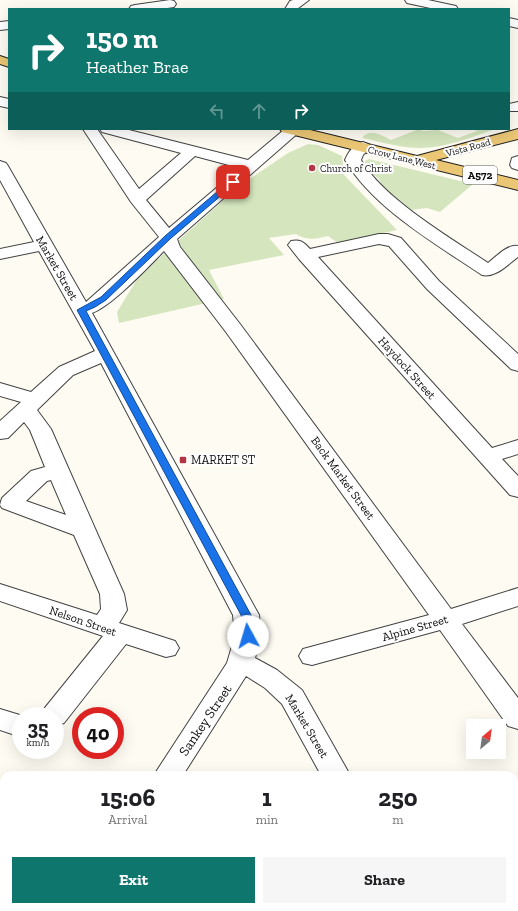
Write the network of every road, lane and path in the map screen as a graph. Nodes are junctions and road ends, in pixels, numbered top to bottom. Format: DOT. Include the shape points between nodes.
graph roads {
  1 [pos="303,0"];
  2 [pos="411,0"];
  3 [pos="144,4"];
  4 [pos="171,4"];
  5 [pos="292,8"];
  6 [pos="447,8"];
  7 [pos="91,130"];
  8 [pos="111,130"];
  9 [pos="290,130"];
  10 [pos="518,134"];
  11 [pos="363,147"];
  12 [pos="192,151"];
  13 [pos="418,161"];
  14 [pos="518,161"];
  15 [pos="518,165"];
  16 [pos="0,166"];
  17 [pos="252,166"];
  18 [pos="441,166"];
  19 [pos="518,183"];
  20 [pos="137,199"];
  21 [pos="168,238"];
  22 [pos="44,245"];
  23 [pos="515,251"];
  24 [pos="0,254"];
  25 [pos="81,310"];
  26 [pos="106,354"];
  27 [pos="518,366"];
  28 [pos="0,390"];
  29 [pos="30,404"];
  30 [pos="0,433"];
  31 [pos="518,447"];
  32 [pos="487,456"];
  33 [pos="58,470"];
  34 [pos="518,490"];
  35 [pos="5,508"];
  36 [pos="84,530"];
  37 [pos="0,592"];
  38 [pos="518,597"];
  39 [pos="445,620"];
  40 [pos="111,630"];
  41 [pos="166,648"];
  42 [pos="312,656"];
  43 [pos="240,663"];
  44 [pos="60,707"];
  45 [pos="0,719"];
  46 [pos="518,719"];
  47 [pos="12,723"];
  48 [pos="171,771"];
  49 [pos="334,771"];
  1 -- 5 [label="street"];
  2 -- 6 [label="street"];
  3 -- 4 [label="street"];
  7 -- 20 [label="street, Back Market Street"];
  8 -- 12 [label="street"];
  9 -- 11 [label="main road, Crow Lane West / A572"];
  9 -- 17 [label="street"];
  10 -- 13 [label="main road, Vista Road"];
  10 -- 18 [label="main road, Vista Road" via="471,156"];
  10 -- 19 [label="main road" via="490,152 484,160 485,168"];
  11 -- 13 [label="main road, Crow Lane West / A572"];
  11 -- 23 [label="street" via="353,160 360,174 399,209 488,271"];
  12 -- 17 [label="street"];
  12 -- 20 [label="street"];
  13 -- 18 [label="main road, Crow Lane West / A572"];
  14 -- 15 [label="street"];
  16 -- 22 [label="street, Market Street"];
  17 -- 21 [label="street"];
  18 -- 19 [label="main road, Crow Lane West / A572"];
  20 -- 21 [label="street, Back Market Street"];
  21 -- 25 [label="street" via="103,298 93,306"];
  21 -- 39 [label="street, Back Market Street" via="171,248 238,334"];
  22 -- 24 [label="street"];
  22 -- 25 [label="street, Market Street"];
  25 -- 26 [label="street, Market Street"];
  26 -- 29 [label="street" via="72,368"];
  26 -- 43 [label="street, Market Street" via="246,615 248,636"];
  27 -- 32 [label="street, Haydock Street" via="433,285 395,242 378,239 301,250"];
  28 -- 29 [label="street"];
  29 -- 30 [label="street"];
  29 -- 33 [label="street"];
  31 -- 32 [label="street"];
  32 -- 34 [label="street, Haydock Street"];
  33 -- 35 [label="street" via="38,476"];
  33 -- 36 [label="street"];
  35 -- 36 [label="street"];
  36 -- 40 [label="street" via="112,594 114,602"];
  37 -- 40 [label="street, Nelson Street"];
  38 -- 39 [label="street, Alpine Street"];
  39 -- 42 [label="street, Alpine Street"];
  39 -- 46 [label="street, Back Market Street"];
  40 -- 41 [label="street, Nelson Street"];
  40 -- 44 [label="street"];
  43 -- 48 [label="street, Sankey Street"];
  43 -- 49 [label="street, Market Street" via="267,676 292,697"];
  45 -- 47 [label="street"];
}
